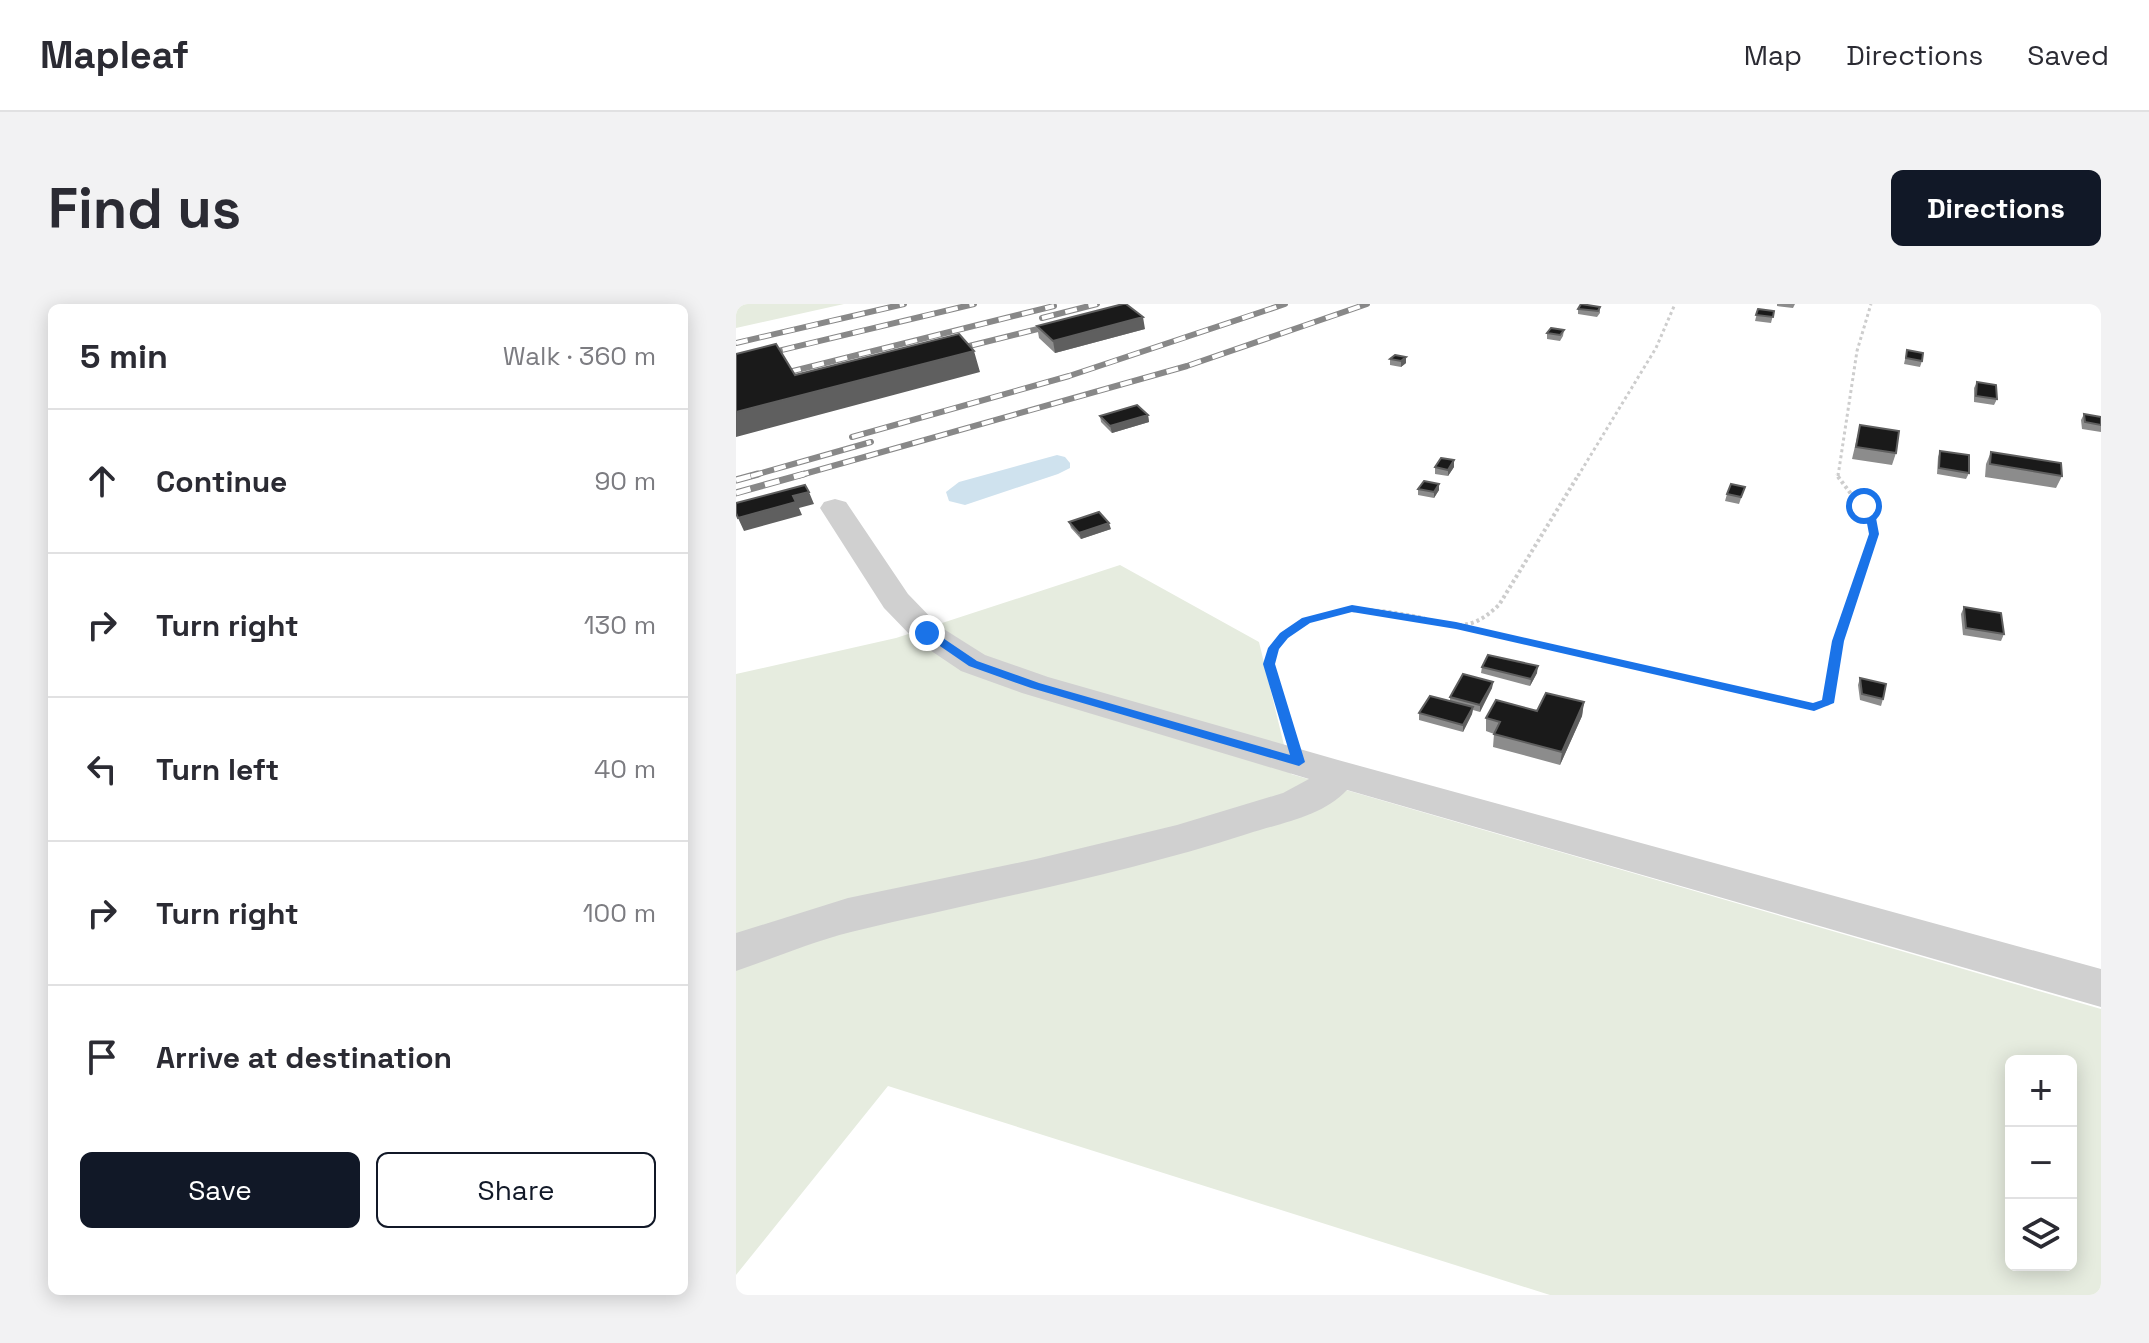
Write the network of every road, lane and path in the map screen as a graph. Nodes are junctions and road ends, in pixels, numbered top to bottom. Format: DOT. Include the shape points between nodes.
graph roads {
  1 [pos="1675,304"];
  2 [pos="1871,304"];
  3 [pos="835,508"];
  4 [pos="1456,625"];
  5 [pos="1299,762"];
  6 [pos="1338,774"];
  7 [pos="736,953"];
  8 [pos="2101,988"];
  1 -- 4 [label="path" via="1648,361 1499,605 1485,619"];
  2 -- 4 [label="path" via="1857,351 1836,473 1841,486 1864,506 1874,534 1838,641 1828,703 1814,707"];
  3 -- 5 [label="street" via="896,601 927,633 973,663"];
  4 -- 5 [label="path" via="1352,608 1306,621 1284,635 1269,664"];
  5 -- 6 [label="street"];
  6 -- 7 [label="street" via="1312,797 1183,840 1118,859 837,917"];
  6 -- 8 [label="street"];
}
